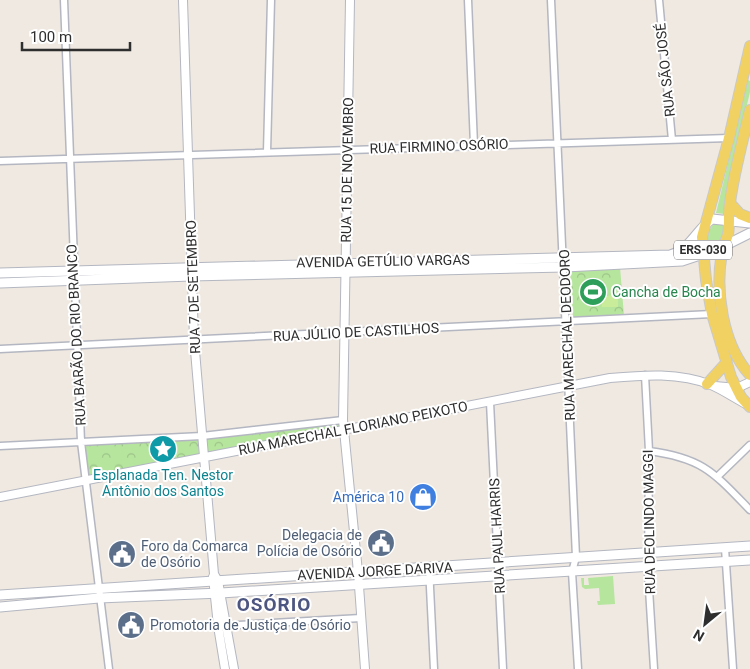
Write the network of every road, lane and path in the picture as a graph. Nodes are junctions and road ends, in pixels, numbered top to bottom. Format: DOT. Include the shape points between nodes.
graph roads {
  1 [pos="64,0"];
  2 [pos="183,0"];
  3 [pos="271,0"];
  4 [pos="350,0"];
  5 [pos="468,0"];
  6 [pos="551,0"];
  7 [pos="659,0"];
  8 [pos="750,46"];
  9 [pos="750,110"];
  10 [pos="729,138"];
  11 [pos="672,140"];
  12 [pos="558,142"];
  13 [pos="474,145"];
  14 [pos="348,150"];
  15 [pos="267,152"];
  16 [pos="189,155"];
  17 [pos="69,159"];
  18 [pos="0,161"];
  19 [pos="730,203"];
  20 [pos="750,218"];
  21 [pos="729,222"];
  22 [pos="750,223"];
  23 [pos="705,224"];
  24 [pos="750,233"];
  25 [pos="723,246"];
  26 [pos="704,254"];
  27 [pos="530,258"];
  28 [pos="565,258"];
  29 [pos="639,260"];
  30 [pos="465,264"];
  31 [pos="345,267"];
  32 [pos="565,267"];
  33 [pos="531,268"];
  34 [pos="107,270"];
  35 [pos="191,271"];
  36 [pos="73,272"];
  37 [pos="0,273"];
  38 [pos="16,273"];
  39 [pos="108,280"];
  40 [pos="73,282"];
  41 [pos="0,283"];
  42 [pos="16,283"];
  43 [pos="712,314"];
  44 [pos="566,321"];
  45 [pos="345,333"];
  46 [pos="194,339"];
  47 [pos="76,346"];
  48 [pos="0,349"];
  49 [pos="726,363"];
  50 [pos="645,375"];
  51 [pos="750,375"];
  52 [pos="750,382"];
  53 [pos="710,385"];
  54 [pos="569,388"];
  55 [pos="737,388"];
  56 [pos="490,402"];
  57 [pos="749,405"];
  58 [pos="343,420"];
  59 [pos="344,429"];
  60 [pos="202,436"];
  61 [pos="81,442"];
  62 [pos="750,445"];
  63 [pos="0,446"];
  64 [pos="649,452"];
  65 [pos="203,457"];
  66 [pos="718,476"];
  67 [pos="87,480"];
  68 [pos="0,497"];
  69 [pos="750,510"];
  70 [pos="750,546"];
  71 [pos="725,548"];
  72 [pos="649,553"];
  73 [pos="615,555"];
  74 [pos="576,557"];
  75 [pos="750,560"];
  76 [pos="726,562"];
  77 [pos="499,564"];
  78 [pos="649,566"];
  79 [pos="429,567"];
  80 [pos="616,568"];
  81 [pos="358,572"];
  82 [pos="572,572"];
  83 [pos="499,575"];
  84 [pos="215,578"];
  85 [pos="429,579"];
  86 [pos="359,584"];
  87 [pos="98,588"];
  88 [pos="42,592"];
  89 [pos="217,593"];
  90 [pos="0,595"];
  91 [pos="99,598"];
  92 [pos="44,603"];
  93 [pos="0,607"];
  94 [pos="361,618"];
  95 [pos="222,626"];
  96 [pos="109,669"];
  97 [pos="225,669"];
  98 [pos="234,669"];
  99 [pos="365,669"];
  100 [pos="434,669"];
  101 [pos="503,669"];
  102 [pos="578,669"];
  103 [pos="654,669"];
  104 [pos="733,669"];
  1 -- 17 [label="street, RUA BARÃO DO RIO BRANCO"];
  2 -- 16 [label="street, RUA 7 DE SETEMBRO"];
  3 -- 15 [label="street"];
  4 -- 14 [label="street, RUA 15 DE NOVEMBRO"];
  5 -- 13 [label="street"];
  6 -- 12 [label="street, RUA MARECHAL DEODORO"];
  7 -- 11 [label="street, RUA SÃO JOSÉ"];
  8 -- 10 [label="main road, ERS-030"];
  9 -- 19 [label="main road, ERS-030"];
  10 -- 11 [label="street, RUA FIRMINO OSÓRIO"];
  10 -- 23 [label="main road, ERS-030"];
  11 -- 12 [label="street, RUA FIRMINO OSÓRIO"];
  12 -- 13 [label="street, RUA FIRMINO OSÓRIO"];
  12 -- 28 [label="street, RUA MARECHAL DEODORO"];
  13 -- 14 [label="street, RUA FIRMINO OSÓRIO"];
  14 -- 15 [label="street, RUA FIRMINO OSÓRIO"];
  14 -- 31 [label="street, RUA 15 DE NOVEMBRO"];
  15 -- 16 [label="street, RUA FIRMINO OSÓRIO"];
  16 -- 17 [label="street, RUA FIRMINO OSÓRIO"];
  16 -- 35 [label="street, RUA 7 DE SETEMBRO"];
  17 -- 18 [label="street, RUA FIRMINO OSÓRIO"];
  17 -- 36 [label="street, RUA BARÃO DO RIO BRANCO"];
  19 -- 20 [label="main road" via="740,214"];
  19 -- 21 [label="main road, ERS-030"];
  21 -- 22 [label="main road"];
  21 -- 23 [label="main road" via="716,218"];
  21 -- 25 [label="main road, ERS-030"];
  23 -- 26 [label="main road, ERS-030" via="702,237"];
  23 -- 29 [label="main road, AVENIDA GETÚLIO VARGAS" via="680,252"];
  24 -- 25 [label="main road, AVENIDA GETÚLIO VARGAS"];
  25 -- 26 [label="main road, AVENIDA GETÚLIO VARGAS"];
  25 -- 51 [label="main road, ERS-030" via="720,296 723,318 737,354"];
  26 -- 29 [label="main road, AVENIDA GETÚLIO VARGAS" via="682,261"];
  26 -- 43 [label="main road, ERS-030"];
  27 -- 28 [label="main road, AVENIDA GETÚLIO VARGAS"];
  27 -- 30 [label="main road, AVENIDA GETÚLIO VARGAS"];
  27 -- 33 [label="main road"];
  28 -- 29 [label="main road, AVENIDA GETÚLIO VARGAS"];
  28 -- 32 [label="street, RUA MARECHAL DEODORO"];
  29 -- 32 [label="main road, AVENIDA GETÚLIO VARGAS"];
  30 -- 31 [label="main road, AVENIDA GETÚLIO VARGAS"];
  30 -- 33 [label="main road, AVENIDA GETÚLIO VARGAS"];
  31 -- 35 [label="main road, AVENIDA GETÚLIO VARGAS"];
  31 -- 45 [label="street, RUA 15 DE NOVEMBRO"];
  32 -- 33 [label="main road, AVENIDA GETÚLIO VARGAS"];
  32 -- 44 [label="street, RUA MARECHAL DEODORO"];
  34 -- 35 [label="main road, AVENIDA GETÚLIO VARGAS"];
  34 -- 36 [label="main road, AVENIDA GETÚLIO VARGAS"];
  34 -- 39 [label="main road"];
  35 -- 39 [label="main road, AVENIDA GETÚLIO VARGAS"];
  35 -- 46 [label="street, RUA 7 DE SETEMBRO"];
  36 -- 38 [label="main road, AVENIDA GETÚLIO VARGAS"];
  36 -- 40 [label="street, RUA BARÃO DO RIO BRANCO"];
  37 -- 38 [label="main road, AVENIDA GETÚLIO VARGAS"];
  38 -- 42 [label="main road"];
  39 -- 40 [label="main road, AVENIDA GETÚLIO VARGAS"];
  40 -- 42 [label="main road, AVENIDA GETÚLIO VARGAS"];
  40 -- 47 [label="street, RUA BARÃO DO RIO BRANCO"];
  41 -- 42 [label="main road, AVENIDA GETÚLIO VARGAS"];
  43 -- 44 [label="street, RUA JÚLIO DE CASTILHOS"];
  43 -- 49 [label="main road, ERS-030"];
  44 -- 45 [label="street, RUA JÚLIO DE CASTILHOS"];
  44 -- 54 [label="street, RUA MARECHAL DEODORO"];
  45 -- 46 [label="street, RUA JÚLIO DE CASTILHOS"];
  45 -- 58 [label="street, RUA 15 DE NOVEMBRO"];
  46 -- 47 [label="street, RUA JÚLIO DE CASTILHOS"];
  46 -- 60 [label="street, RUA 7 DE SETEMBRO"];
  47 -- 48 [label="street, RUA JÚLIO DE CASTILHOS"];
  47 -- 61 [label="street, RUA BARÃO DO RIO BRANCO"];
  49 -- 53 [label="main road"];
  49 -- 55 [label="main road, ERS-030"];
  50 -- 53 [label="street, RUA MARECHAL FLORIANO PEIXOTO" via="673,376"];
  50 -- 54 [label="street, RUA MARECHAL FLORIANO PEIXOTO" via="610,378"];
  50 -- 64 [label="street, RUA DEOLINDO MAGGI"];
  52 -- 55 [label="street"];
  53 -- 55 [label="street"];
  53 -- 57 [label="street"];
  54 -- 56 [label="street, RUA MARECHAL FLORIANO PEIXOTO"];
  54 -- 74 [label="street, RUA MARECHAL DEODORO"];
  55 -- 57 [label="main road, ERS-030"];
  56 -- 59 [label="street, RUA MARECHAL FLORIANO PEIXOTO"];
  56 -- 77 [label="street, RUA PAUL HARRIS"];
  58 -- 59 [label="street, RUA 15 DE NOVEMBRO"];
  58 -- 60 [label="street"];
  59 -- 65 [label="street, RUA MARECHAL FLORIANO PEIXOTO"];
  59 -- 81 [label="street, RUA 15 DE NOVEMBRO"];
  60 -- 61 [label="street"];
  60 -- 65 [label="street, RUA 7 DE SETEMBRO"];
  61 -- 63 [label="street"];
  61 -- 67 [label="street, RUA BARÃO DO RIO BRANCO"];
  62 -- 66 [label="street"];
  64 -- 66 [label="street" via="687,458"];
  64 -- 72 [label="street, RUA DEOLINDO MAGGI"];
  65 -- 67 [label="street, RUA MARECHAL FLORIANO PEIXOTO"];
  65 -- 84 [label="street, RUA 7 DE SETEMBRO"];
  66 -- 69 [label="street"];
  67 -- 68 [label="street, RUA MARECHAL FLORIANO PEIXOTO"];
  67 -- 87 [label="street, RUA BARÃO DO RIO BRANCO"];
  70 -- 71 [label="main road, AVENIDA JORGE DARIVA"];
  71 -- 72 [label="main road, AVENIDA JORGE DARIVA"];
  71 -- 76 [label="street"];
  72 -- 73 [label="main road, AVENIDA JORGE DARIVA"];
  72 -- 78 [label="street, RUA DEOLINDO MAGGI"];
  73 -- 74 [label="main road, AVENIDA JORGE DARIVA"];
  73 -- 80 [label="main road"];
  74 -- 77 [label="main road, AVENIDA JORGE DARIVA"];
  74 -- 82 [label="street, RUA MARECHAL DEODORO"];
  75 -- 76 [label="main road, AVENIDA JORGE DARIVA"];
  76 -- 78 [label="main road, AVENIDA JORGE DARIVA"];
  76 -- 104 [label="street"];
  77 -- 79 [label="main road, AVENIDA JORGE DARIVA"];
  77 -- 83 [label="street, RUA PAUL HARRIS"];
  78 -- 80 [label="main road, AVENIDA JORGE DARIVA"];
  78 -- 103 [label="street, RUA DEOLINDO MAGGI"];
  79 -- 81 [label="main road, AVENIDA JORGE DARIVA"];
  79 -- 85 [label="street"];
  80 -- 82 [label="main road, AVENIDA JORGE DARIVA"];
  81 -- 84 [label="main road, AVENIDA JORGE DARIVA"];
  81 -- 86 [label="street, RUA 15 DE NOVEMBRO"];
  82 -- 83 [label="main road, AVENIDA JORGE DARIVA"];
  82 -- 102 [label="street, RUA MARECHAL DEODORO"];
  83 -- 85 [label="main road, AVENIDA JORGE DARIVA"];
  83 -- 101 [label="street, RUA PAUL HARRIS"];
  84 -- 87 [label="main road, AVENIDA JORGE DARIVA"];
  84 -- 89 [label="street, RUA 7 DE SETEMBRO"];
  85 -- 86 [label="main road, AVENIDA JORGE DARIVA"];
  85 -- 100 [label="street"];
  86 -- 89 [label="main road, AVENIDA JORGE DARIVA"];
  86 -- 94 [label="street, RUA 15 DE NOVEMBRO"];
  87 -- 88 [label="main road, AVENIDA JORGE DARIVA"];
  87 -- 91 [label="street, RUA BARÃO DO RIO BRANCO"];
  88 -- 90 [label="main road, AVENIDA JORGE DARIVA"];
  88 -- 92 [label="main road"];
  89 -- 91 [label="main road, AVENIDA JORGE DARIVA"];
  89 -- 95 [label="street, RUA 7 DE SETEMBRO"];
  91 -- 92 [label="main road, AVENIDA JORGE DARIVA"];
  91 -- 96 [label="street, RUA BARÃO DO RIO BRANCO"];
  92 -- 93 [label="main road, AVENIDA JORGE DARIVA"];
  94 -- 95 [label="street"];
  94 -- 99 [label="street, RUA 15 DE NOVEMBRO"];
  95 -- 97 [label="street, RUA 7 DE SETEMBRO"];
  95 -- 98 [label="street, RUA 7 DE SETEMBRO"];
}
